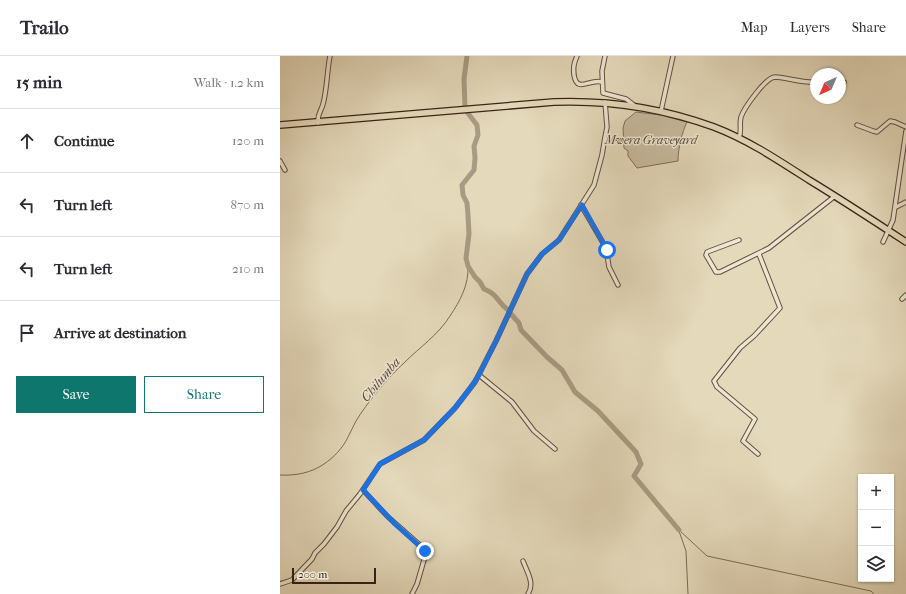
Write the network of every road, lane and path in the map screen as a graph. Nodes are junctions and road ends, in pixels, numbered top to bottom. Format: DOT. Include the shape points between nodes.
graph roads {
  1 [pos="330,56"];
  2 [pos="577,56"];
  3 [pos="605,56"];
  4 [pos="673,56"];
  5 [pos="602,82"];
  6 [pos="810,82"];
  7 [pos="605,102"];
  8 [pos="636,106"];
  9 [pos="660,111"];
  10 [pos="318,122"];
  11 [pos="280,125"];
  12 [pos="857,125"];
  13 [pos="906,127"];
  14 [pos="906,131"];
  15 [pos="739,138"];
  16 [pos="280,161"];
  17 [pos="285,170"];
  18 [pos="836,196"];
  19 [pos="906,202"];
  20 [pos="582,205"];
  21 [pos="896,207"];
  22 [pos="889,230"];
  23 [pos="739,240"];
  24 [pos="883,242"];
  25 [pos="906,242"];
  26 [pos="759,254"];
  27 [pos="618,285"];
  28 [pos="906,295"];
  29 [pos="902,299"];
  30 [pos="479,375"];
  31 [pos="556,449"];
  32 [pos="758,454"];
  33 [pos="363,490"];
  34 [pos="523,561"];
  35 [pos="280,584"];
  36 [pos="412,594"];
  37 [pos="528,594"];
  1 -- 10 [label="street" via="323,105 317,116"];
  2 -- 5 [label="street" via="574,67 577,83 581,85 596,80"];
  3 -- 5 [label="street"];
  4 -- 9 [label="street"];
  5 -- 8 [label="street" via="604,94 626,99"];
  6 -- 15 [label="street" via="777,77 769,79 743,112"];
  7 -- 8 [label="highway"];
  7 -- 10 [label="highway" via="554,102"];
  7 -- 20 [label="street" via="607,127 602,155 594,185"];
  8 -- 9 [label="highway"];
  9 -- 15 [label="highway" via="693,120"];
  10 -- 11 [label="highway"];
  12 -- 13 [label="street" via="879,131 890,121"];
  14 -- 21 [label="street"];
  15 -- 18 [label="highway"];
  16 -- 17 [label="street"];
  18 -- 22 [label="highway"];
  18 -- 26 [label="street" via="779,242"];
  19 -- 21 [label="street"];
  20 -- 27 [label="street" via="606,248 609,267"];
  20 -- 30 [label="street" via="559,240 542,254 527,274"];
  21 -- 22 [label="street"];
  22 -- 24 [label="street"];
  22 -- 25 [label="highway"];
  23 -- 26 [label="street" via="707,252 706,255 716,272"];
  26 -- 32 [label="street" via="780,308 740,348 714,381 717,387 755,419 743,441"];
  28 -- 29 [label="street"];
  30 -- 31 [label="street" via="512,402 534,431"];
  30 -- 33 [label="street" via="455,408 427,438 380,464"];
  33 -- 35 [label="street" via="312,559 292,580"];
  33 -- 36 [label="street" via="426,553"];
  34 -- 37 [label="street" via="531,581"];
}
